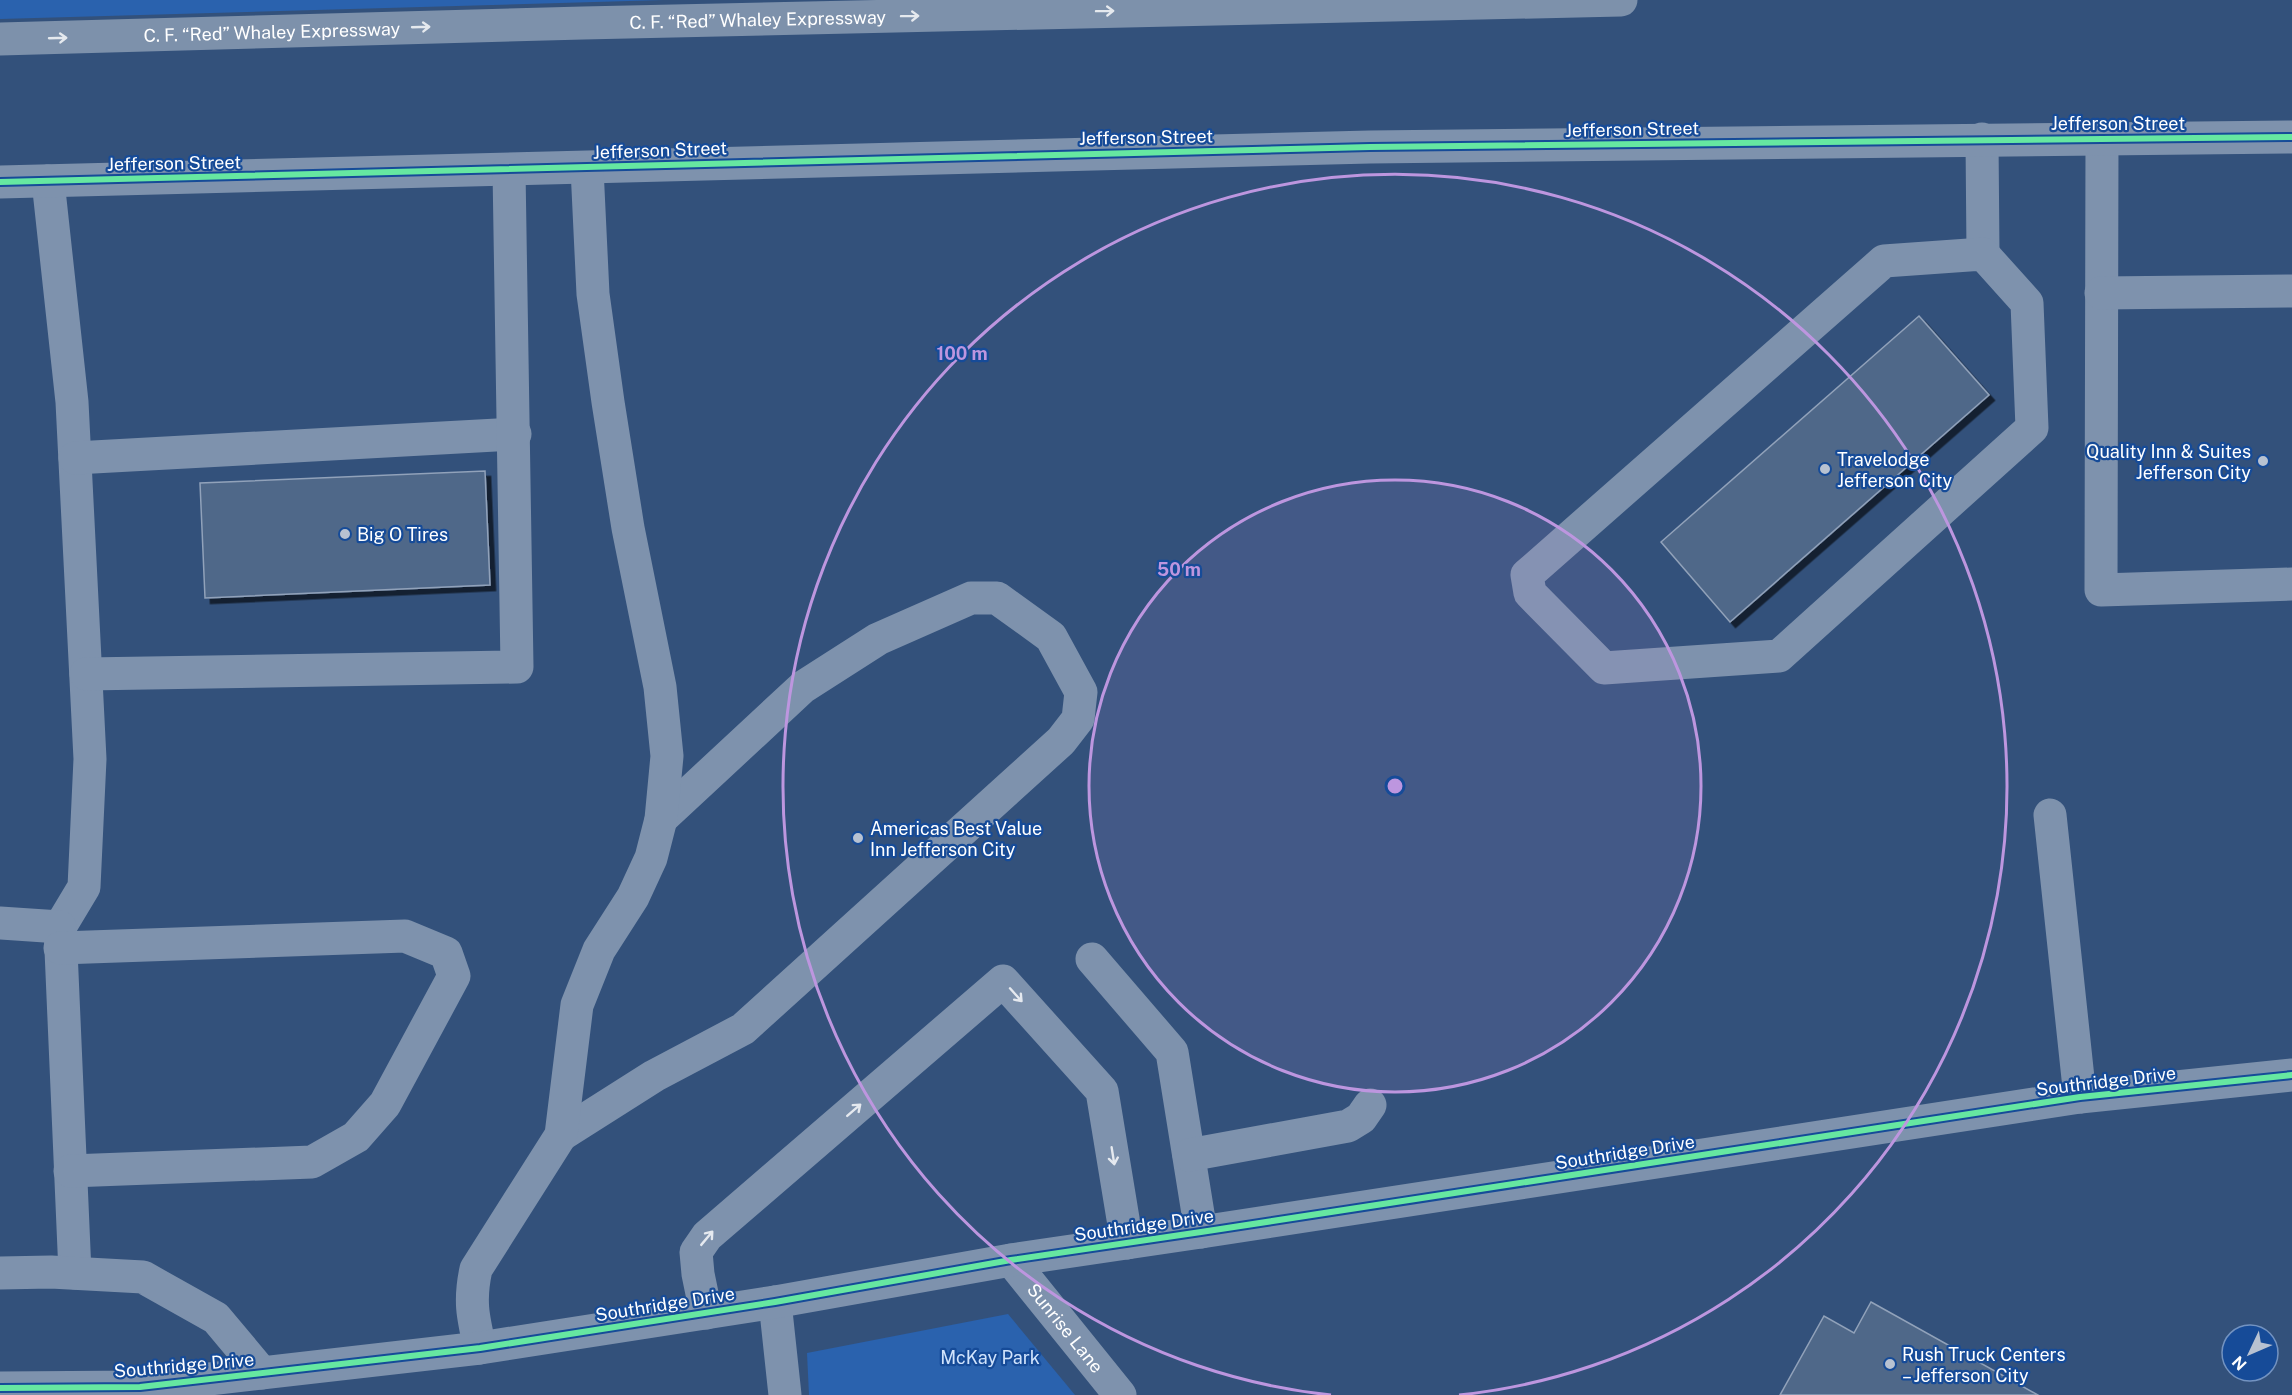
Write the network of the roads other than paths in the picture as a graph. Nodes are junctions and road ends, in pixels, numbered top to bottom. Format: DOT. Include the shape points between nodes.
graph roads {
  1 [pos="1621,0"];
  2 [pos="0,39"];
  3 [pos="2292,137"];
  4 [pos="2102,138"];
  5 [pos="1982,140"];
  6 [pos="587,168"];
  7 [pos="509,170"];
  8 [pos="48,181"];
  9 [pos="0,182"];
  10 [pos="1983,254"];
  11 [pos="2292,291"];
  12 [pos="2101,293"];
  13 [pos="515,434"];
  14 [pos="75,458"];
  15 [pos="2292,584"];
  16 [pos="86,674"];
  17 [pos="2050,815"];
  18 [pos="662,819"];
  19 [pos="0,923"];
  20 [pos="60,937"];
  21 [pos="1092,958"];
  22 [pos="2292,1075"];
  23 [pos="2080,1097"];
  24 [pos="1370,1105"];
  25 [pos="561,1135"];
  26 [pos="1189,1155"];
  27 [pos="70,1171"];
  28 [pos="1201,1233"];
  29 [pos="1127,1244"];
  30 [pos="1011,1260"];
  31 [pos="0,1273"];
  32 [pos="75,1273"];
  33 [pos="775,1302"];
  34 [pos="706,1313"];
  35 [pos="480,1348"];
  36 [pos="262,1373"];
  37 [pos="0,1388"];
  38 [pos="785,1395"];
  39 [pos="1120,1395"];
  2 -- 1 [label="highway, C. F. “Red” Whaley Expressway, one-way"];
  3 -- 4 [label="street, Jefferson Street"];
  4 -- 5 [label="street, Jefferson Street"];
  4 -- 12 [label="street"];
  5 -- 6 [label="street, Jefferson Street" via="1370,147"];
  5 -- 10 [label="street"];
  6 -- 7 [label="street, Jefferson Street"];
  6 -- 18 [label="street" via="593,294 608,402 660,687 667,756"];
  7 -- 8 [label="street, Jefferson Street"];
  7 -- 13 [label="street"];
  8 -- 9 [label="street, Jefferson Street"];
  8 -- 14 [label="street"];
  10 -- 10 [label="street" via="1884,261 1527,575 1530,592 1604,668 1779,656 2032,428 2027,303"];
  11 -- 12 [label="street"];
  12 -- 15 [label="street" via="2101,590"];
  13 -- 14 [label="street"];
  13 -- 16 [label="street" via="517,667"];
  14 -- 16 [label="street"];
  16 -- 20 [label="street" via="90,759 84,887"];
  17 -- 23 [label="street"];
  18 -- 25 [label="street" via="651,858 633,897 598,950 577,1005"];
  18 -- 25 [label="street" via="803,687 878,639 971,598 998,598 1051,637 1081,692 1078,719 1061,741 743,1029 654,1076"];
  19 -- 20 [label="street"];
  20 -- 27 [label="street"];
  20 -- 27 [label="street" via="405,936 446,953 454,976 385,1104 356,1137 312,1162"];
  21 -- 26 [label="street" via="1172,1052"];
  22 -- 23 [label="street, Southridge Drive"];
  23 -- 28 [label="street, Southridge Drive"];
  24 -- 26 [label="street" via="1361,1118 1348,1126"];
  25 -- 35 [label="street" via="476,1269 472,1313"];
  26 -- 28 [label="street"];
  27 -- 32 [label="street"];
  28 -- 29 [label="street, Southridge Drive"];
  29 -- 30 [label="street, Southridge Drive"];
  34 -- 29 [label="street, one-way" via="696,1252 707,1236 1003,981 1102,1091"];
  30 -- 33 [label="street, Southridge Drive"];
  30 -- 39 [label="street, Sunrise Lane"];
  31 -- 32 [label="street"];
  32 -- 36 [label="street" via="143,1277 216,1318"];
  33 -- 34 [label="street, Southridge Drive"];
  33 -- 38 [label="street"];
  34 -- 35 [label="street, Southridge Drive"];
  35 -- 36 [label="street, Southridge Drive"];
  36 -- 37 [label="street, Southridge Drive" via="140,1387"];
}
